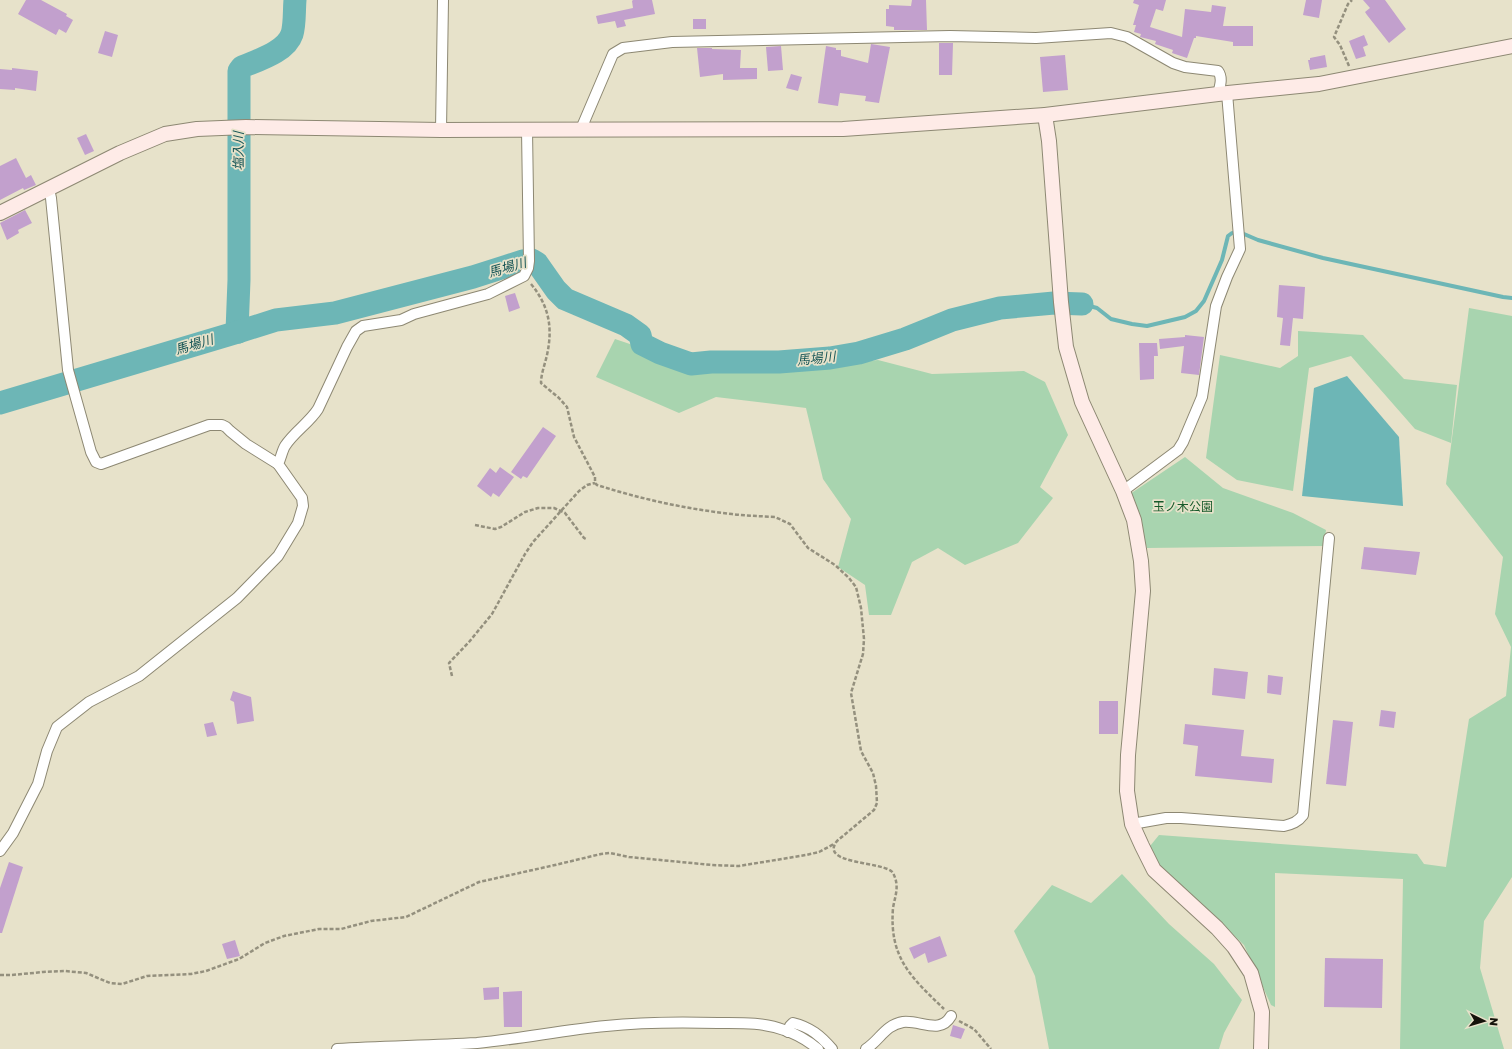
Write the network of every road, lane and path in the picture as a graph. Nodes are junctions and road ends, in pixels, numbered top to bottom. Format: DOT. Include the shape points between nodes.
graph roads {
  1 [pos="443,0"];
  2 [pos="1352,0"];
  3 [pos="1512,46"];
  4 [pos="1354,77"];
  5 [pos="1222,94"];
  6 [pos="1045,115"];
  7 [pos="581,129"];
  8 [pos="441,130"];
  9 [pos="527,130"];
  10 [pos="49,190"];
  11 [pos="0,213"];
  12 [pos="524,276"];
  13 [pos="278,464"];
  14 [pos="595,483"];
  15 [pos="1122,491"];
  16 [pos="560,511"];
  17 [pos="475,525"];
  18 [pos="1329,538"];
  19 [pos="586,539"];
  20 [pos="452,676"];
  21 [pos="1132,824"];
  22 [pos="834,844"];
  23 [pos="0,851"];
  24 [pos="0,974"];
  25 [pos="951,1016"];
  26 [pos="788,1032"];
  27 [pos="337,1049"];
  28 [pos="818,1049"];
  29 [pos="832,1049"];
  30 [pos="866,1049"];
  31 [pos="991,1049"];
  32 [pos="1262,1049"];
  1 -- 8 [label="street"];
  2 -- 4 [label="path" via="1334,37"];
  3 -- 4 [label="street"];
  4 -- 5 [label="street" via="1319,84"];
  5 -- 6 [label="street"];
  5 -- 7 [label="street" via="1221,75 1218,71 1173,63 1127,37 1111,33 1036,38 950,36 672,42 623,48 613,54"];
  5 -- 15 [label="street" via="1240,249 1216,306 1202,397 1183,442 1178,450"];
  6 -- 7 [label="street" via="843,129"];
  6 -- 15 [label="street" via="1066,347 1082,402"];
  7 -- 9 [label="street"];
  8 -- 9 [label="street"];
  8 -- 10 [label="street" via="246,127 197,129 165,134 120,153"];
  9 -- 12 [label="street" via="529,261"];
  10 -- 11 [label="street"];
  10 -- 13 [label="street" via="68,370 96,462 101,464 217,424 226,427 246,444"];
  12 -- 13 [label="street" via="488,294 414,314 401,320 363,326 347,347 312,419 285,446"];
  12 -- 14 [label="path" via="540,296 549,324 550,336 541,383 567,407 574,437 595,477"];
  13 -- 23 [label="street" via="302,498 303,506 298,523 278,556 237,598 139,676 88,702 57,728 47,751 38,784 13,833"];
  14 -- 16 [label="path" via="579,490"];
  14 -- 22 [label="path" via="630,496 660,502 732,514 775,516 790,524 808,548 835,565 853,581 860,603 864,639 863,654 851,693 861,751 873,773 877,803 874,810"];
  15 -- 21 [label="street" via="1134,520 1142,561 1143,591 1128,755 1127,791"];
  16 -- 17 [label="path" via="543,508 525,512 495,529"];
  16 -- 19 [label="path" via="565,513"];
  16 -- 20 [label="path" via="525,554 492,614 450,663"];
  18 -- 21 [label="street" via="1303,815 1299,820 1284,826 1181,818"];
  21 -- 32 [label="street" via="1154,870 1217,928 1234,947 1251,974 1262,1012"];
  22 -- 24 [label="path" via="819,852 739,866 601,854 479,882 406,918 371,921 284,936 265,943 239,960 191,974 147,976 122,984 110,983 86,973 65,971"];
  22 -- 25 [label="path" via="834,850 846,860 883,866 892,872 897,882 893,921 895,948 919,985"];
  25 -- 30 [label="street" via="948,1022 940,1026 908,1022 891,1026"];
  25 -- 31 [label="path" via="974,1029"];
  26 -- 27 [label="street" via="753,1024 641,1024 475,1043"];
  26 -- 28 [label="street" via="808,1041"];
  26 -- 29 [label="street" via="793,1023 802,1025 820,1036"];
}
